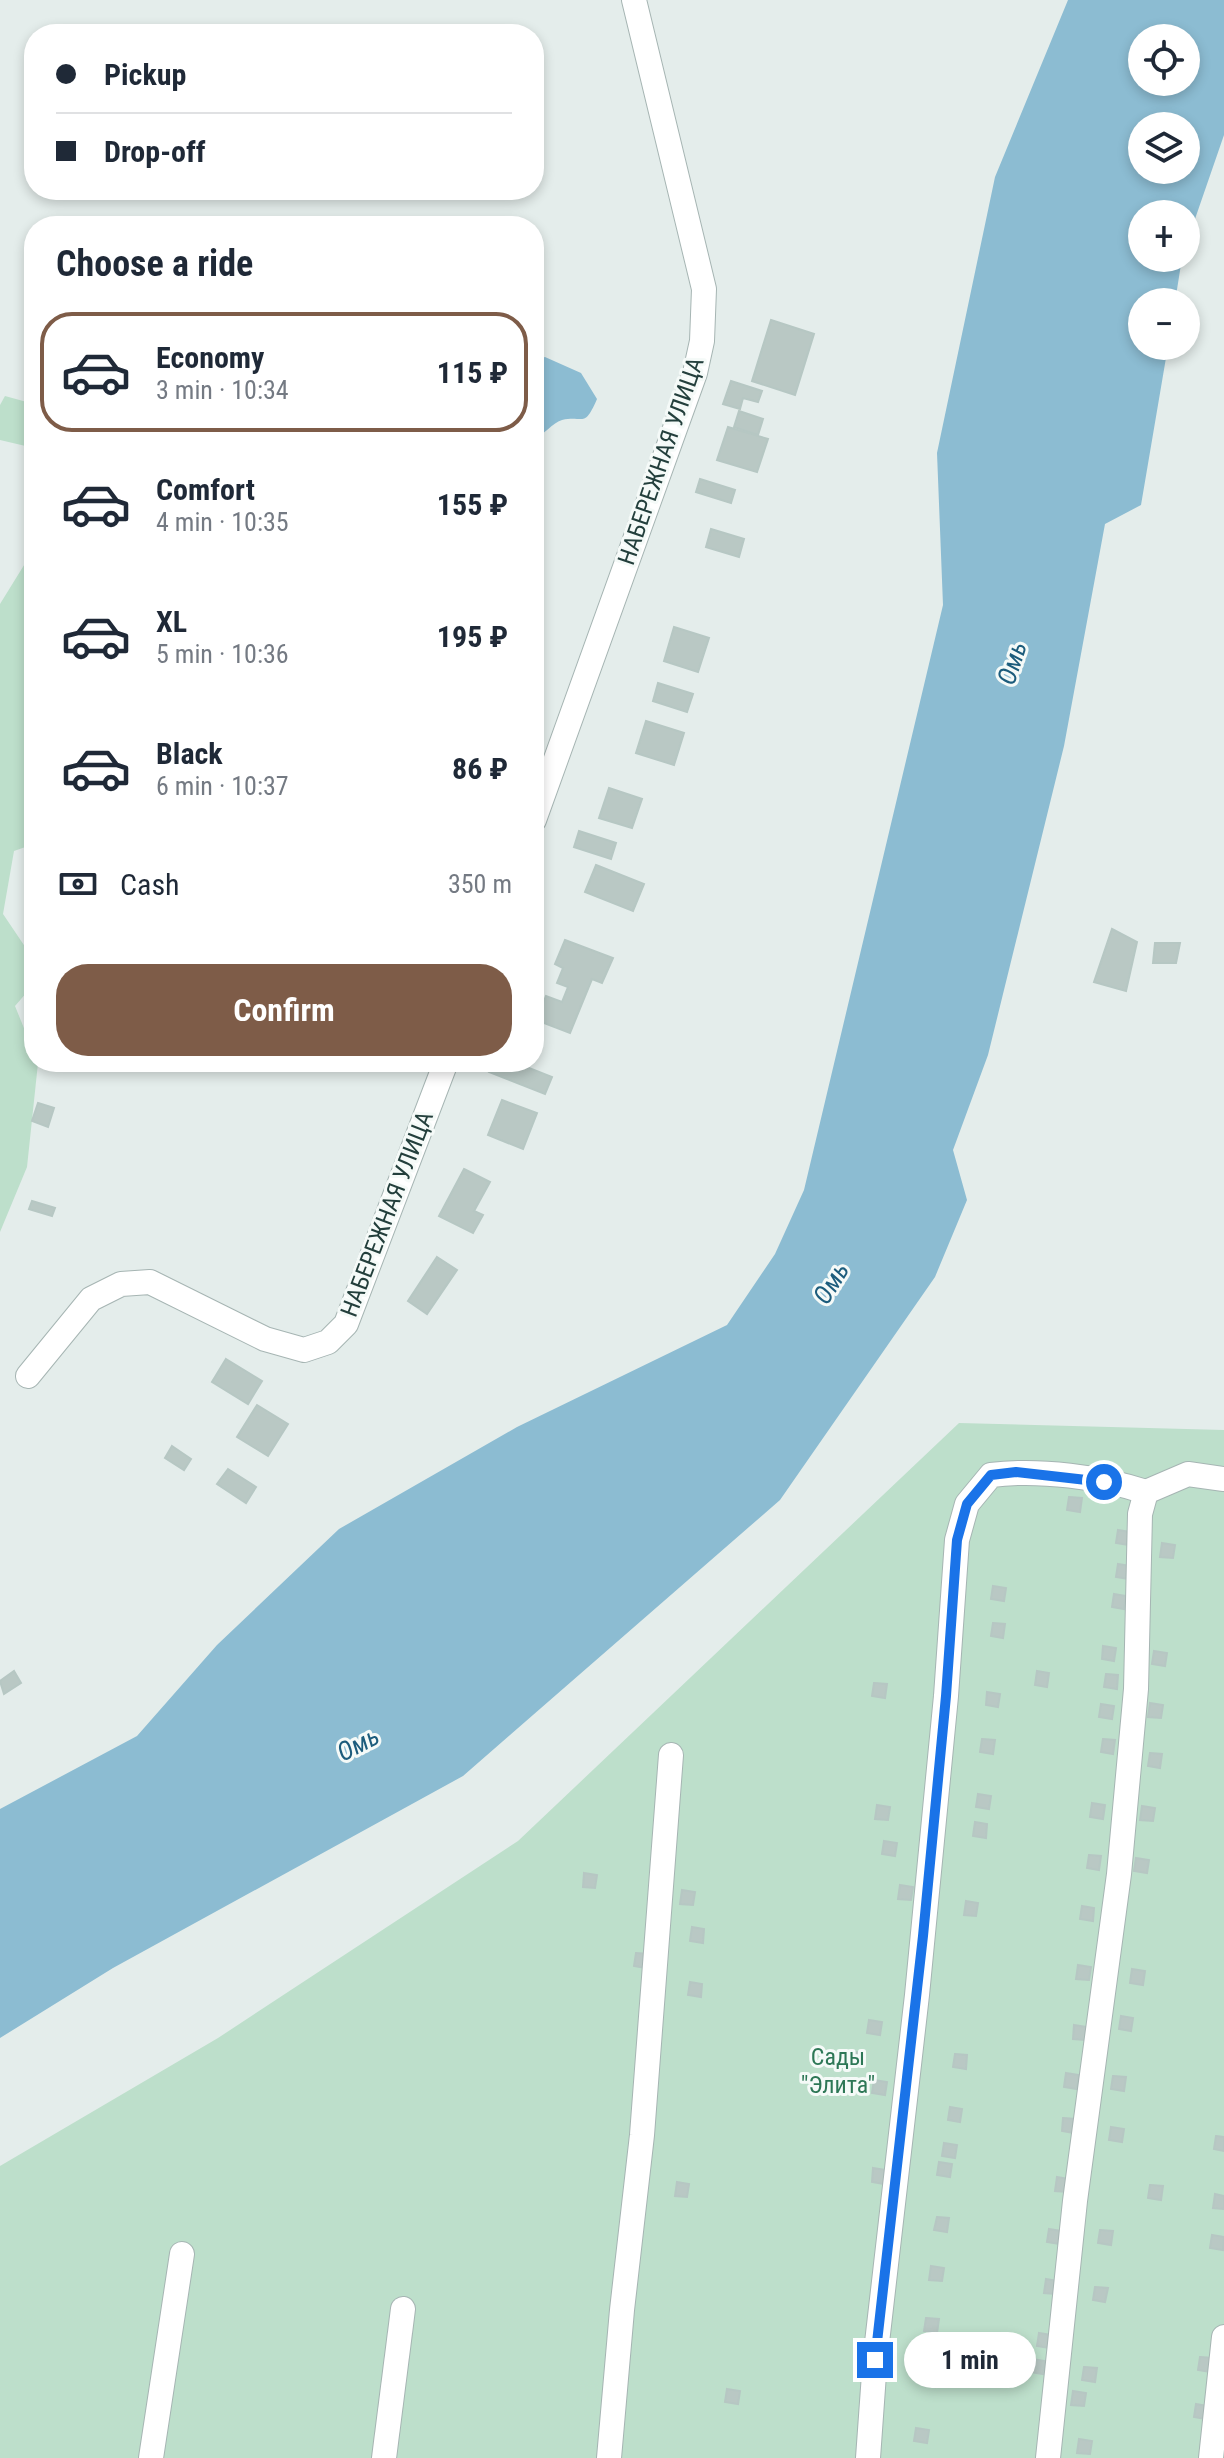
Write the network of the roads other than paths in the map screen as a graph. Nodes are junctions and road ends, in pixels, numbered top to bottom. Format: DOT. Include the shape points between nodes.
graph roads {
  1 [pos="634,0"];
  2 [pos="544,760"];
  3 [pos="442,1072"];
  4 [pos="28,1376"];
  5 [pos="1224,1479"];
  6 [pos="1146,1492"];
  7 [pos="671,1755"];
  8 [pos="182,2254"];
  9 [pos="403,2309"];
  10 [pos="1224,2337"];
  11 [pos="151,2458"];
  12 [pos="384,2458"];
  13 [pos="609,2458"];
  14 [pos="868,2458"];
  15 [pos="1048,2458"];
  16 [pos="1211,2458"];
  1 -- 2 [label="street, НАБЕРЕЖНАЯ УЛИЦА" via="704,289 702,341 695,373"];
  3 -- 4 [label="street, НАБЕРЕЖНАЯ УЛИЦА" via="346,1324 328,1342 304,1350 265,1339 150,1282 121,1284 91,1299"];
  5 -- 6 [label="street" via="1188,1474"];
  6 -- 14 [label="street" via="1016,1472 991,1475 967,1504 954,1566 943,1727"];
  6 -- 15 [label="street" via="1140,1514 1136,1689 1119,1874 1075,2201"];
  7 -- 13 [label="street" via="642,2135"];
  8 -- 11 [label="street"];
  9 -- 12 [label="street"];
  10 -- 16 [label="street"];
}
